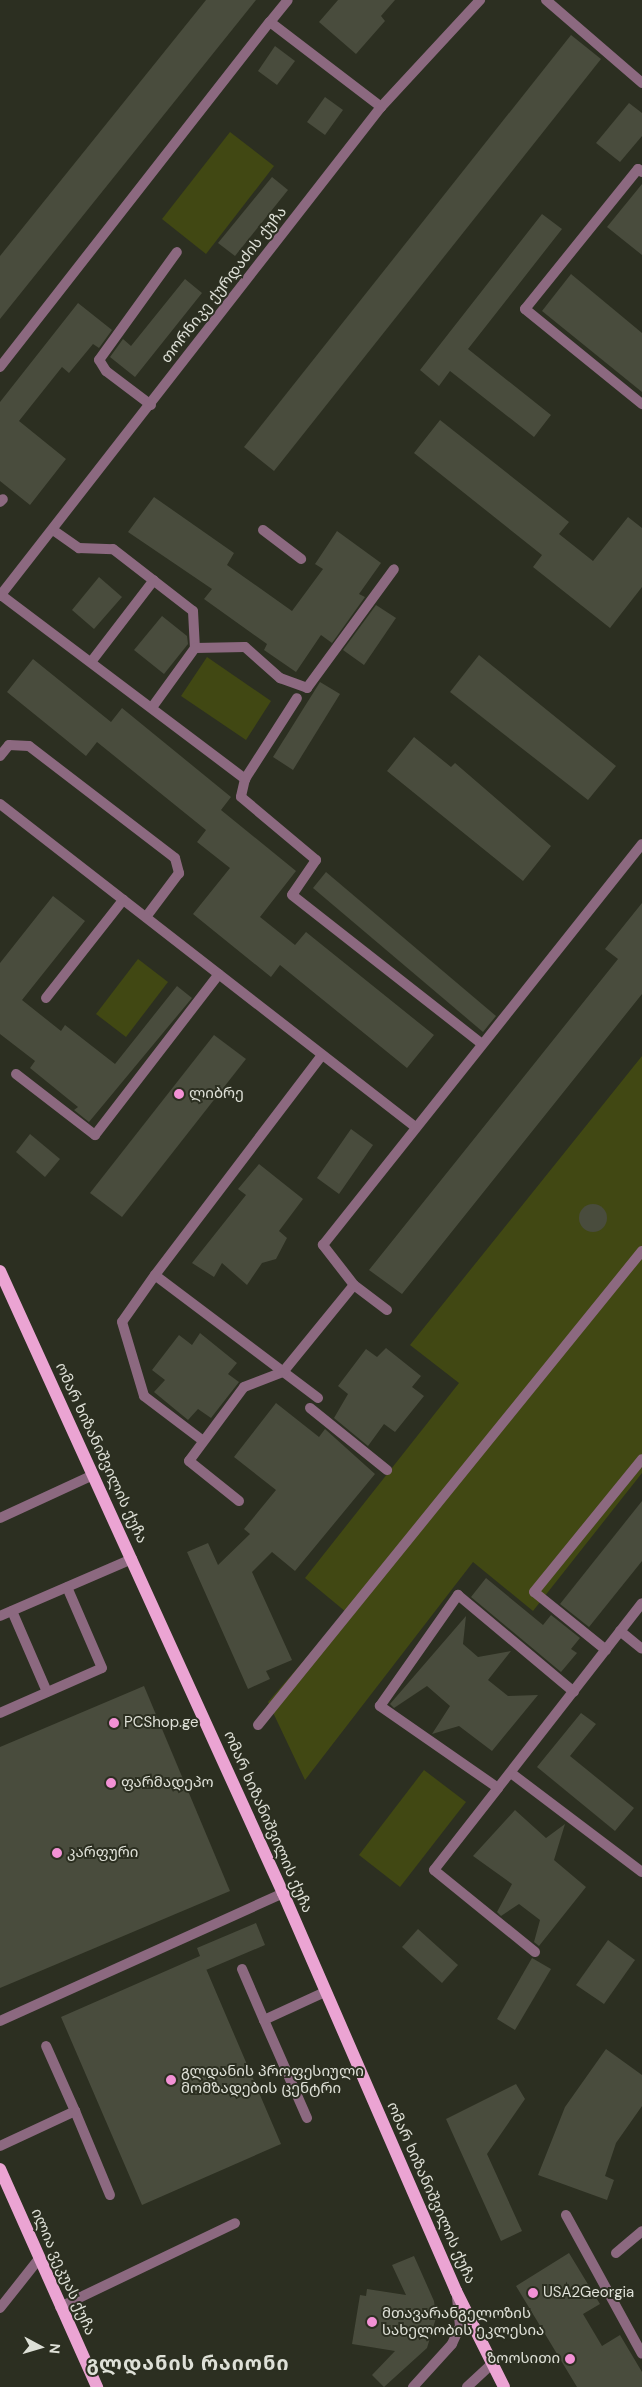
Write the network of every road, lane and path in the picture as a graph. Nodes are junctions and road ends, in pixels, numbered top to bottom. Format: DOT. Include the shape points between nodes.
graph roads {
  1 [pos="288,0"];
  2 [pos="480,0"];
  3 [pos="546,0"];
  4 [pos="270,22"];
  5 [pos="642,82"];
  6 [pos="381,106"];
  7 [pos="642,172"];
  8 [pos="177,252"];
  9 [pos="0,367"];
  10 [pos="642,404"];
  11 [pos="151,405"];
  12 [pos="53,530"];
  13 [pos="263,530"];
  14 [pos="301,559"];
  15 [pos="394,569"];
  16 [pos="154,580"];
  17 [pos="0,596"];
  18 [pos="195,648"];
  19 [pos="91,662"];
  20 [pos="297,698"];
  21 [pos="153,706"];
  22 [pos="0,756"];
  23 [pos="245,779"];
  24 [pos="0,804"];
  25 [pos="642,844"];
  26 [pos="124,900"];
  27 [pos="146,917"];
  28 [pos="219,974"];
  29 [pos="46,998"];
  30 [pos="481,1043"];
  31 [pos="322,1054"];
  32 [pos="16,1074"];
  33 [pos="414,1126"];
  34 [pos="642,1251"];
  35 [pos="0,1272"];
  36 [pos="155,1275"];
  37 [pos="354,1285"];
  38 [pos="387,1310"];
  39 [pos="284,1372"];
  40 [pos="318,1398"];
  41 [pos="310,1408"];
  42 [pos="202,1440"];
  43 [pos="642,1459"];
  44 [pos="387,1470"];
  45 [pos="93,1475"];
  46 [pos="239,1501"];
  47 [pos="0,1518"];
  48 [pos="132,1558"];
  49 [pos="67,1587"];
  50 [pos="642,1603"];
  51 [pos="12,1611"];
  52 [pos="0,1616"];
  53 [pos="620,1632"];
  54 [pos="642,1649"];
  55 [pos="606,1650"];
  56 [pos="47,1692"];
  57 [pos="574,1692"];
  58 [pos="0,1713"];
  59 [pos="258,1725"];
  60 [pos="511,1773"];
  61 [pos="498,1788"];
  62 [pos="642,1872"];
  63 [pos="283,1893"];
  64 [pos="535,1952"];
  65 [pos="242,1969"];
  66 [pos="325,1992"];
  67 [pos="264,2020"];
  68 [pos="0,2021"];
  69 [pos="46,2046"];
  70 [pos="75,2111"];
  71 [pos="307,2118"];
  72 [pos="0,2146"];
  73 [pos="0,2170"];
  74 [pos="110,2194"];
  75 [pos="566,2215"];
  76 [pos="235,2222"];
  77 [pos="642,2231"];
  78 [pos="616,2253"];
  79 [pos="38,2260"];
  80 [pos="456,2291"];
  81 [pos="60,2307"];
  82 [pos="0,2308"];
  83 [pos="642,2354"];
  84 [pos="492,2364"];
  85 [pos="97,2387"];
  86 [pos="413,2387"];
  87 [pos="467,2387"];
  88 [pos="504,2387"];
  1 -- 4 [label="street"];
  2 -- 6 [label="street, თორნიკე ქურდაძის ქუჩა"];
  3 -- 5 [label="street"];
  4 -- 6 [label="street"];
  4 -- 9 [label="street"];
  6 -- 11 [label="street, თორნიკე ქურდაძის ქუჩა"];
  7 -- 10 [label="street" via="638,168 524,309"];
  8 -- 11 [label="street" via="99,360 106,371"];
  11 -- 12 [label="street, თორნიკე ქურდაძის ქუჩა"];
  12 -- 16 [label="street" via="79,548 113,548"];
  12 -- 17 [label="street, თორნიკე ქურდაძის ქუჩა"];
  13 -- 14 [label="street"];
  15 -- 18 [label="street" via="307,688 280,678 245,646"];
  16 -- 18 [label="street" via="193,611"];
  16 -- 19 [label="street"];
  17 -- 19 [label="street"];
  18 -- 21 [label="street"];
  19 -- 21 [label="street"];
  20 -- 23 [label="street"];
  21 -- 23 [label="street"];
  22 -- 27 [label="street" via="9,745 29,746 176,858 179,873"];
  23 -- 30 [label="street" via="241,797 316,860 292,895"];
  24 -- 26 [label="street"];
  25 -- 30 [label="street"];
  26 -- 27 [label="street"];
  26 -- 29 [label="street"];
  27 -- 28 [label="street"];
  28 -- 31 [label="street"];
  28 -- 32 [label="street" via="95,1135"];
  30 -- 33 [label="street"];
  31 -- 33 [label="street"];
  31 -- 36 [label="street"];
  33 -- 37 [label="street" via="324,1245"];
  34 -- 59 [label="street"];
  35 -- 45 [label="main road, ომარ ხიზანიშვილის ქუჩა"];
  36 -- 39 [label="street"];
  36 -- 42 [label="street" via="122,1322 144,1396"];
  37 -- 38 [label="street"];
  37 -- 39 [label="street"];
  39 -- 40 [label="street"];
  39 -- 42 [label="street" via="244,1387"];
  41 -- 44 [label="street"];
  42 -- 46 [label="street" via="190,1460"];
  43 -- 55 [label="street" via="534,1592"];
  45 -- 47 [label="street"];
  45 -- 48 [label="main road, ომარ ხიზანიშვილის ქუჩა"];
  48 -- 49 [label="street"];
  48 -- 63 [label="main road, ომარ ხიზანიშვილის ქუჩა"];
  49 -- 51 [label="street"];
  49 -- 56 [label="street" via="102,1668"];
  50 -- 53 [label="street"];
  51 -- 52 [label="street"];
  51 -- 56 [label="street"];
  53 -- 54 [label="street"];
  53 -- 55 [label="street"];
  55 -- 57 [label="street"];
  56 -- 58 [label="street"];
  57 -- 60 [label="street"];
  57 -- 61 [label="street" via="458,1595 380,1706"];
  60 -- 61 [label="street"];
  60 -- 62 [label="street"];
  61 -- 64 [label="street" via="434,1870"];
  63 -- 66 [label="main road, ომარ ხიზანიშვილის ქუჩა"];
  63 -- 68 [label="street"];
  65 -- 67 [label="street"];
  66 -- 67 [label="street"];
  66 -- 80 [label="main road, ომარ ხიზანიშვილის ქუჩა"];
  67 -- 71 [label="street"];
  69 -- 70 [label="street"];
  70 -- 72 [label="street"];
  70 -- 74 [label="street"];
  73 -- 79 [label="main road, ილია ვეკუას ქუჩა"];
  75 -- 83 [label="street"];
  76 -- 81 [label="street"];
  77 -- 78 [label="street"];
  79 -- 81 [label="main road, ილია ვეკუას ქუჩა"];
  79 -- 82 [label="street"];
  80 -- 84 [label="main road, ომარ ხიზანიშვილის ქუჩა"];
  80 -- 86 [label="street" via="460,2326 452,2344"];
  81 -- 85 [label="main road, ილია ვეკუას ქუჩა"];
  84 -- 87 [label="street"];
  84 -- 88 [label="main road, ომარ ხიზანიშვილის ქუჩა"];
}
